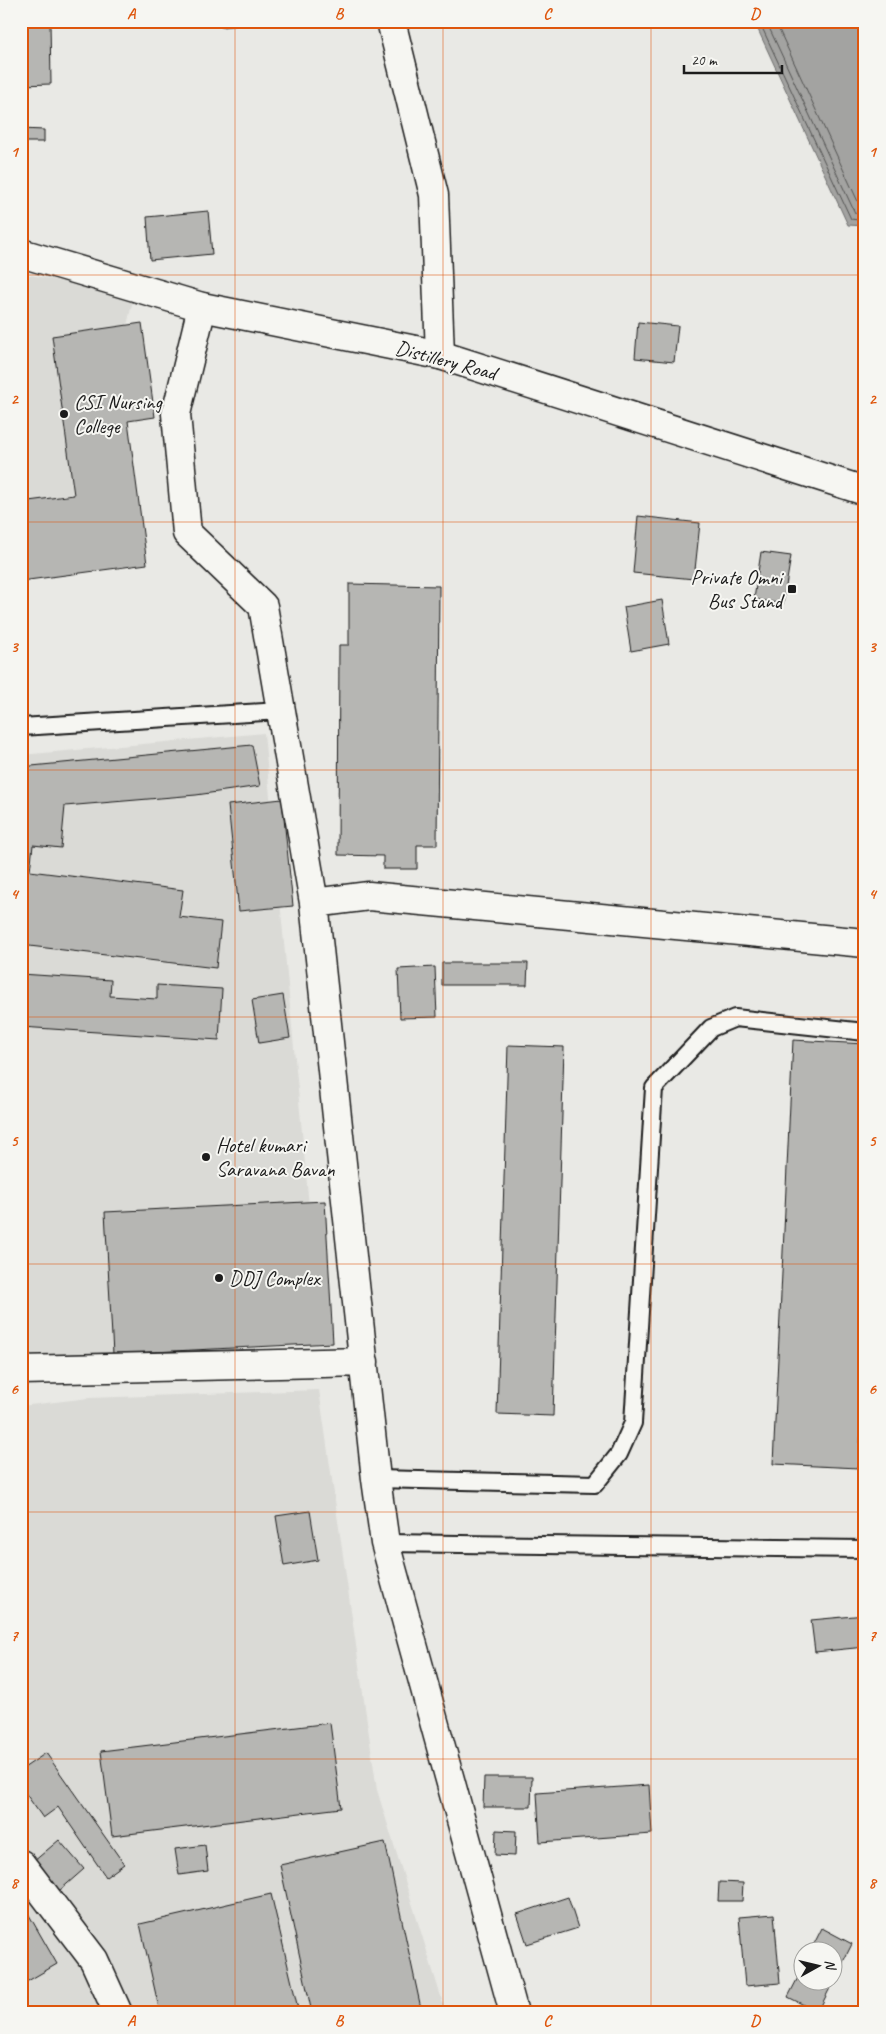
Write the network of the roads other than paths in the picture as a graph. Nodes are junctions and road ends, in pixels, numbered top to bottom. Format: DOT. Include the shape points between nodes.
graph roads {
  1 [pos="391,21"];
  2 [pos="21,253"];
  3 [pos="202,307"];
  4 [pos="440,355"];
  5 [pos="865,491"];
  6 [pos="280,711"];
  7 [pos="21,727"];
  8 [pos="314,903"];
  9 [pos="865,943"];
  10 [pos="865,1032"];
  11 [pos="364,1362"];
  12 [pos="21,1370"];
  13 [pos="376,1479"];
  14 [pos="385,1543"];
  15 [pos="865,1549"];
  16 [pos="21,1864"];
  17 [pos="118,2013"];
  18 [pos="514,2013"];
  1 -- 4 [label="street" via="434,195"];
  2 -- 3 [label="street, Distillery Road"];
  3 -- 4 [label="street, Distillery Road"];
  3 -- 6 [label="street" via="176,414 187,533 263,606"];
  4 -- 5 [label="street, Distillery Road"];
  6 -- 7 [label="lane"];
  6 -- 8 [label="street"];
  8 -- 9 [label="street" via="369,896"];
  8 -- 11 [label="street"];
  10 -- 13 [label="lane" via="735,1018 711,1028 654,1088 633,1422 619,1454 595,1484"];
  11 -- 12 [label="street"];
  11 -- 13 [label="street"];
  13 -- 14 [label="street"];
  14 -- 15 [label="lane"];
  14 -- 18 [label="street"];
  16 -- 17 [label="street" via="94,1960"];
}
